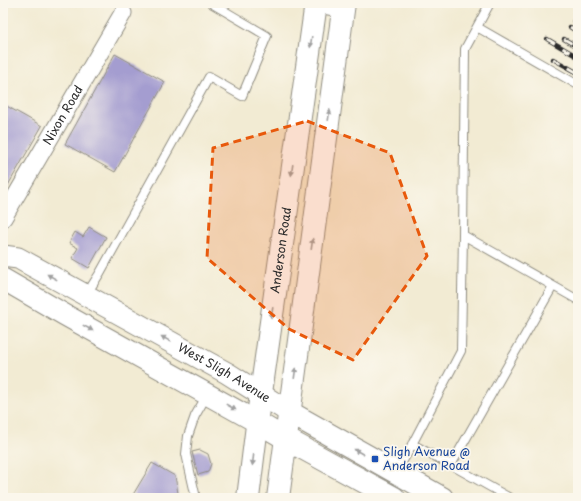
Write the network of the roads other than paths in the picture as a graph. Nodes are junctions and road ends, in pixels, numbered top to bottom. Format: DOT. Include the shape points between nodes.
graph roads {
  1 [pos="210,3"];
  2 [pos="490,3"];
  3 [pos="311,5"];
  4 [pos="343,8"];
  5 [pos="123,13"];
  6 [pos="477,27"];
  7 [pos="578,85"];
  8 [pos="3,218"];
  9 [pos="463,235"];
  10 [pos="3,256"];
  11 [pos="3,279"];
  12 [pos="554,286"];
  13 [pos="86,296"];
  14 [pos="578,300"];
  15 [pos="261,393"];
  16 [pos="208,394"];
  17 [pos="289,412"];
  18 [pos="258,422"];
  19 [pos="286,440"];
  20 [pos="412,444"];
  21 [pos="452,465"];
  22 [pos="395,472"];
  23 [pos="196,498"];
  24 [pos="248,498"];
  25 [pos="278,498"];
  26 [pos="394,498"];
  27 [pos="442,498"];
  28 [pos="510,498"];
  1 -- 13 [label="lane" via="268,36 242,96 209,77"];
  2 -- 6 [label="lane"];
  3 -- 4 [label="lane"];
  3 -- 15 [label="main road, Anderson Road, one-way"];
  17 -- 4 [label="main road, one-way"];
  5 -- 8 [label="street, Nixon Road"];
  6 -- 7 [label="lane"];
  6 -- 9 [label="lane" via="465,48"];
  9 -- 12 [label="lane"];
  9 -- 20 [label="lane" via="461,351"];
  13 -- 10 [label="street, West Sligh Avenue, one-way" via="18,258"];
  11 -- 16 [label="street, one-way"];
  12 -- 14 [label="lane"];
  12 -- 21 [label="lane"];
  15 -- 13 [label="street, West Sligh Avenue, one-way"];
  15 -- 17 [label="street, West Sligh Avenue"];
  15 -- 18 [label="main road, Anderson Road"];
  16 -- 18 [label="street, one-way"];
  16 -- 23 [label="lane" via="195,416 188,436 186,454"];
  17 -- 19 [label="main road"];
  22 -- 17 [label="main road, West Sligh Avenue, one-way"];
  18 -- 19 [label="street"];
  18 -- 24 [label="main road, Anderson Road, one-way"];
  19 -- 25 [label="main road"];
  19 -- 26 [label="main road"];
  20 -- 21 [label="lane"];
  20 -- 22 [label="lane"];
  21 -- 28 [label="lane"];
  22 -- 27 [label="main road, West Sligh Avenue"];
}
